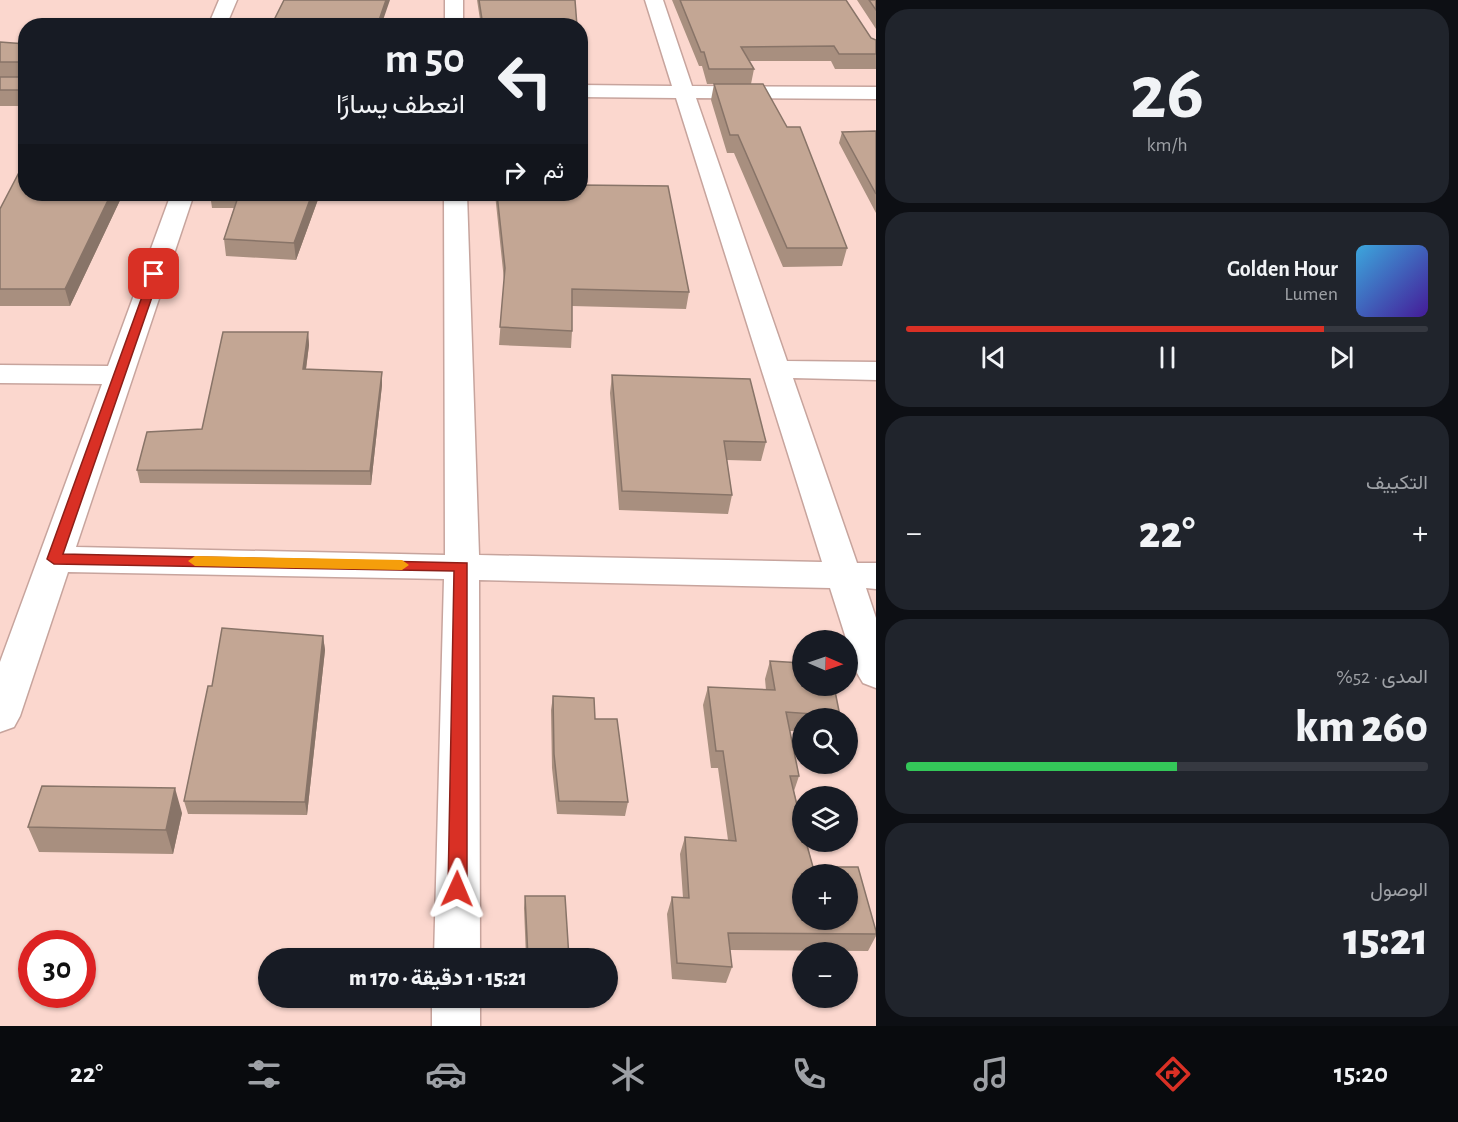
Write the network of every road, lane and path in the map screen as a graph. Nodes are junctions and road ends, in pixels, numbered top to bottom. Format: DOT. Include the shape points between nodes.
graph roads {
  1 [pos="228,0"];
  2 [pos="454,0"];
  3 [pos="654,0"];
  4 [pos="220,18"];
  5 [pos="454,18"];
  6 [pos="588,91"];
  7 [pos="683,92"];
  8 [pos="876,93"];
  9 [pos="180,201"];
  10 [pos="456,201"];
  11 [pos="777,369"];
  12 [pos="876,370"];
  13 [pos="0,374"];
  14 [pos="118,375"];
  15 [pos="54,559"];
  16 [pos="462,566"];
  17 [pos="860,576"];
  18 [pos="876,673"];
  19 [pos="0,716"];
  20 [pos="456,948"];
  21 [pos="456,1008"];
  22 [pos="456,1026"];
  1 -- 4 [label="street"];
  2 -- 5 [label="street"];
  3 -- 7 [label="street"];
  6 -- 7 [label="street"];
  7 -- 8 [label="street"];
  7 -- 11 [label="street"];
  9 -- 14 [label="street"];
  10 -- 16 [label="street"];
  11 -- 12 [label="street"];
  11 -- 17 [label="street"];
  13 -- 14 [label="street"];
  14 -- 15 [label="street"];
  15 -- 16 [label="street"];
  15 -- 19 [label="street"];
  16 -- 17 [label="street"];
  16 -- 20 [label="street"];
  17 -- 18 [label="street"];
  21 -- 22 [label="street"];
}
